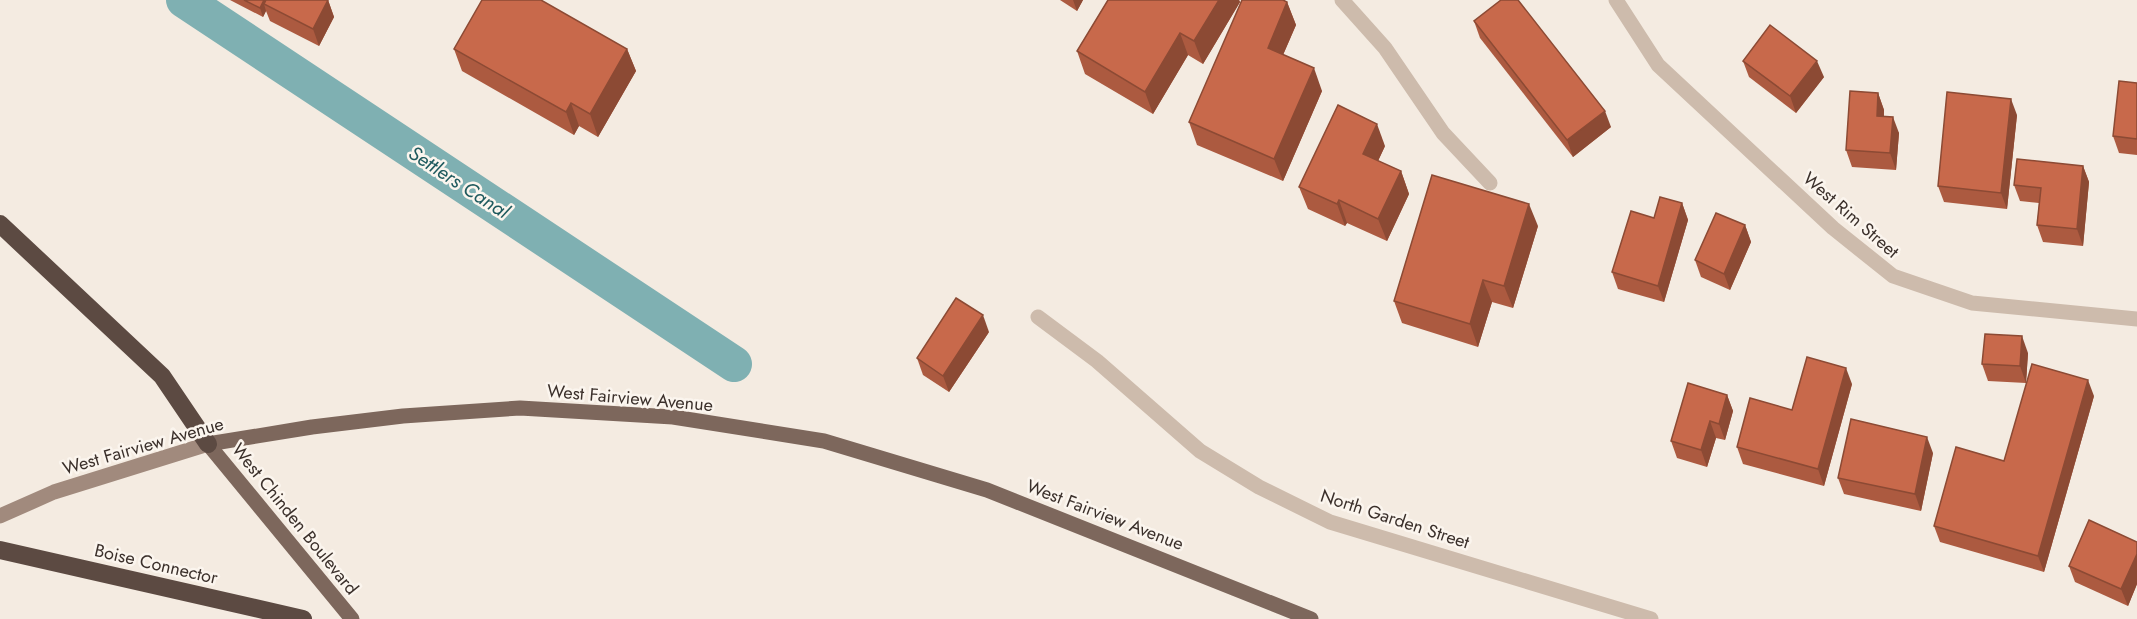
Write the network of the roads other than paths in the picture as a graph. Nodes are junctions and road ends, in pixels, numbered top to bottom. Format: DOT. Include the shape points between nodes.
graph roads {
  1 [pos="1341,0"];
  2 [pos="1616,0"];
  3 [pos="1490,183"];
  4 [pos="0,224"];
  5 [pos="1038,317"];
  6 [pos="2137,319"];
  7 [pos="208,444"];
  8 [pos="0,516"];
  9 [pos="0,550"];
  10 [pos="303,619"];
  11 [pos="352,619"];
  12 [pos="1311,619"];
  13 [pos="1650,619"];
  1 -- 3 [label="street" via="1385,48 1443,133"];
  2 -- 6 [label="street, West Rim Street" via="1658,65 1833,228 1893,276 1972,303"];
  4 -- 7 [label="highway" via="162,376"];
  5 -- 13 [label="street, North Garden Street" via="1097,361 1200,451 1330,522"];
  7 -- 8 [label="main road, West Fairview Avenue" via="54,492"];
  7 -- 11 [label="main road, West Chinden Boulevard"];
  7 -- 12 [label="main road, West Fairview Avenue" via="403,416 520,408 673,417 801,437 987,490"];
  9 -- 10 [label="highway, Boise Connector"];
}
